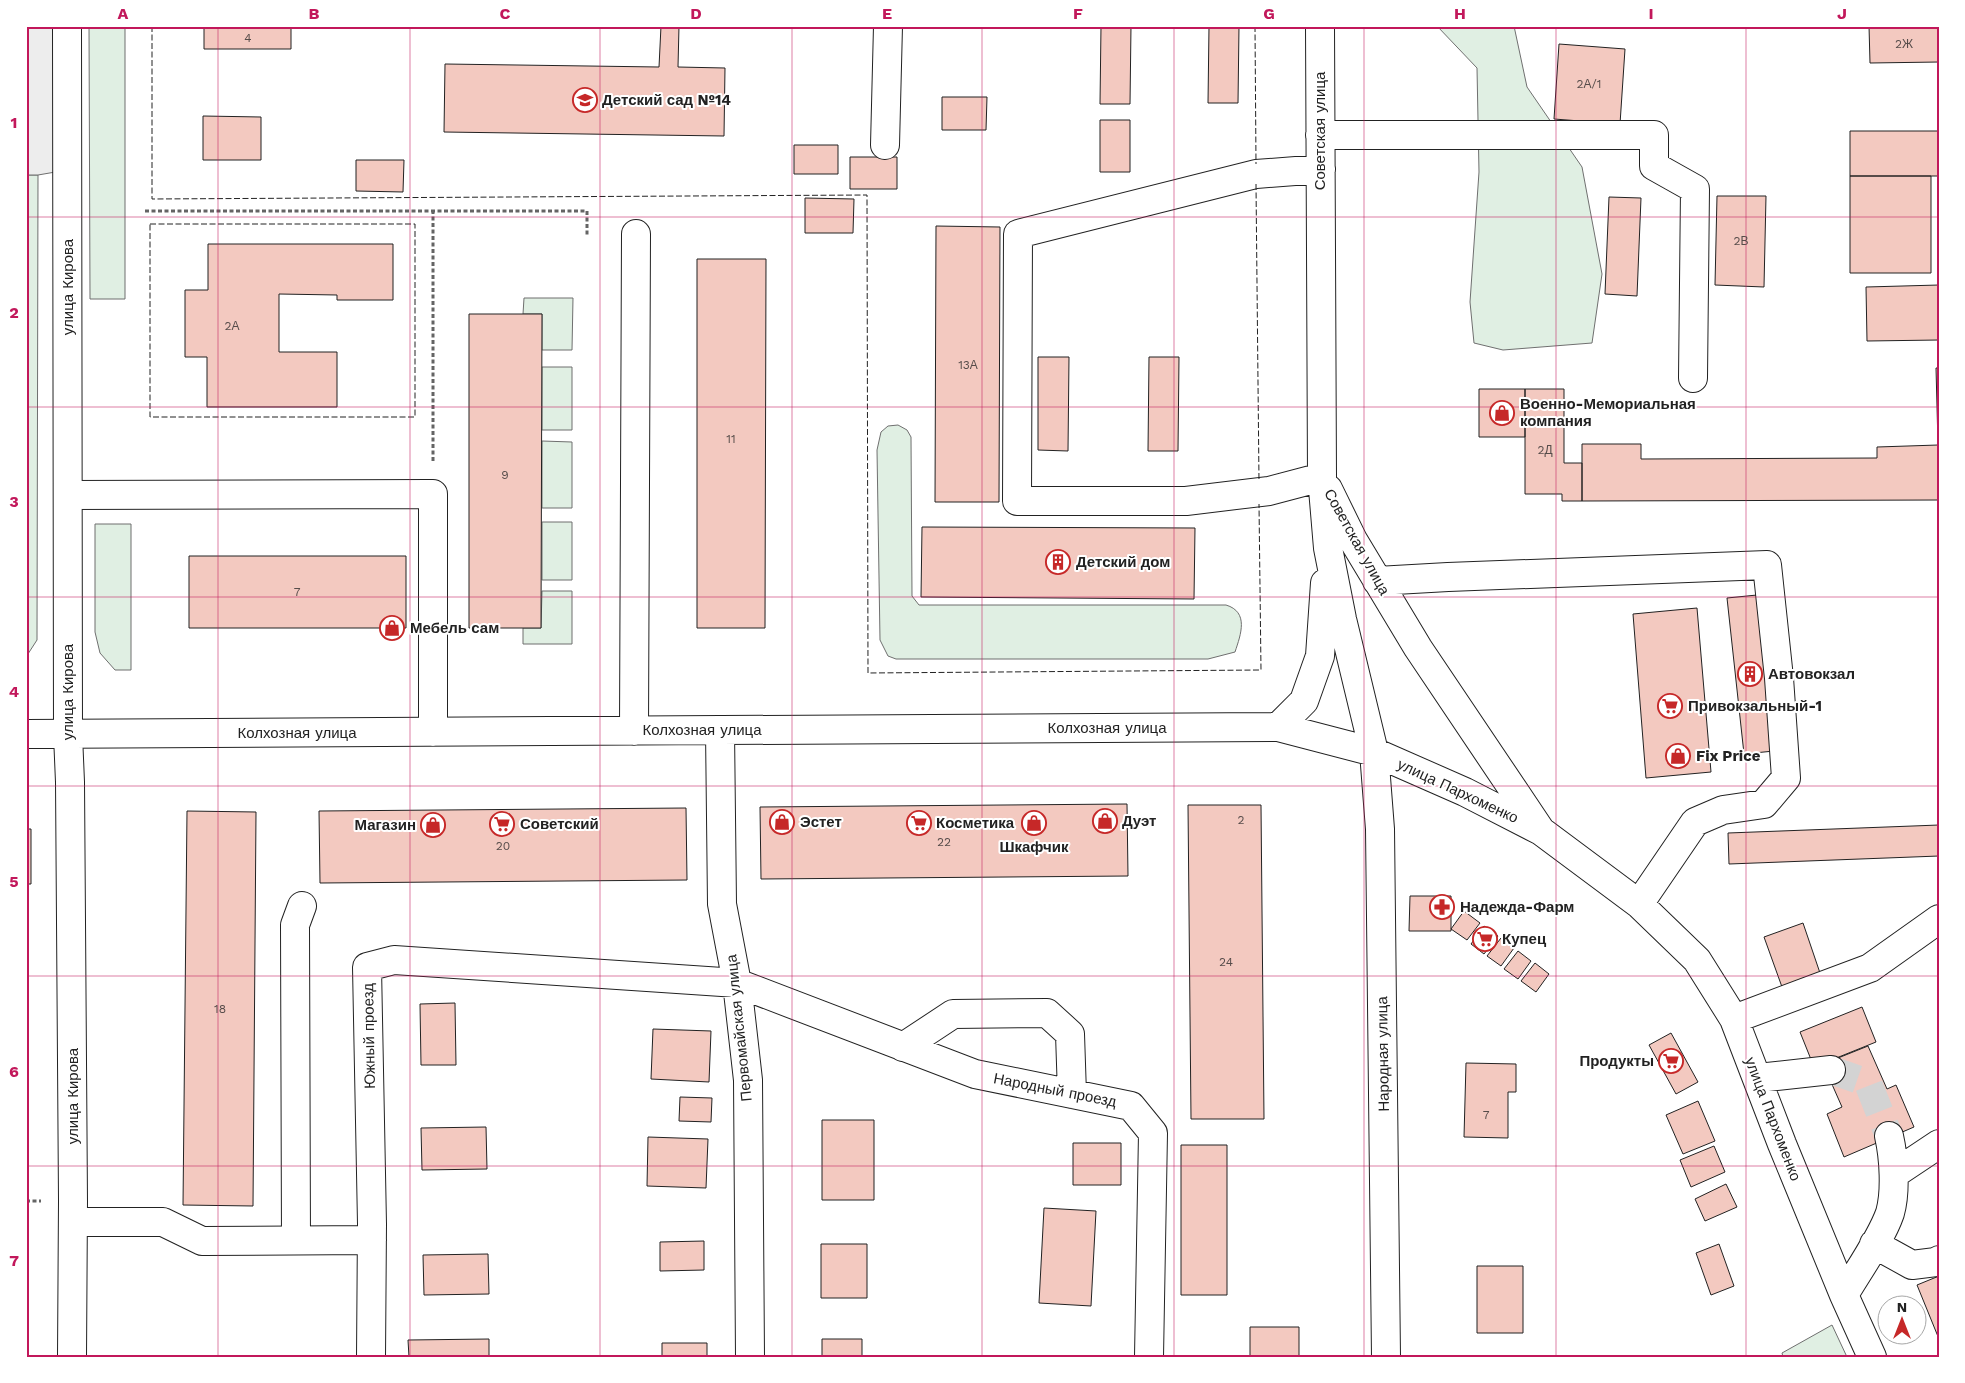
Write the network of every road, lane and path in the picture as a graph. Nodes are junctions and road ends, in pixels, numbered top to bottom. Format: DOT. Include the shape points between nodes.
graph roads {
  1 [pos="68,26"];
  2 [pos="888,26"];
  3 [pos="1320,26"];
  4 [pos="1320,135"];
  5 [pos="885,145"];
  6 [pos="1321,169"];
  7 [pos="145,211"];
  8 [pos="433,211"];
  9 [pos="636,234"];
  10 [pos="587,235"];
  11 [pos="1693,378"];
  12 [pos="1322,477"];
  13 [pos="432,494"];
  14 [pos="68,496"];
  15 [pos="1328,548"];
  16 [pos="1377,581"];
  17 [pos="1278,727"];
  18 [pos="720,730"];
  19 [pos="634,731"];
  20 [pos="433,732"];
  21 [pos="26,734"];
  22 [pos="68,734"];
  23 [pos="1374,752"];
  24 [pos="1541,831"];
  25 [pos="1639,904"];
  26 [pos="302,906"];
  27 [pos="1939,919"];
  28 [pos="737,983"];
  29 [pos="1734,1018"];
  30 [pos="903,1047"];
  31 [pos="1831,1070"];
  32 [pos="1758,1078"];
  33 [pos="1072,1094"];
  34 [pos="1890,1136"];
  35 [pos="1939,1144"];
  36 [pos="1894,1174"];
  37 [pos="73,1222"];
  38 [pos="296,1240"];
  39 [pos="372,1240"];
  40 [pos="1874,1244"];
  41 [pos="1939,1260"];
  42 [pos="1844,1295"];
  43 [pos="72,1357"];
  44 [pos="372,1357"];
  45 [pos="750,1357"];
  46 [pos="1149,1357"];
  47 [pos="1386,1357"];
  48 [pos="1872,1357"];
  1 -- 14 [label="street, улица Кирова"];
  2 -- 5 [label="street"];
  3 -- 4 [label="street, Советская улица"];
  4 -- 6 [label="street, Советская улица"];
  4 -- 11 [label="street" via="1654,135 1654,166 1694,189"];
  6 -- 12 [label="street, Советская улица"];
  6 -- 12 [label="street" via="1256,174 1018,234 1017,501 1186,502 1264,492"];
  7 -- 8 [label="path"];
  8 -- 10 [label="path" via="587,211"];
  8 -- 13 [label="path"];
  9 -- 19 [label="street"];
  12 -- 15 [label="street"];
  12 -- 16 [label="street, Советская улица"];
  13 -- 14 [label="street"];
  13 -- 20 [label="street"];
  14 -- 22 [label="street, улица Кирова"];
  15 -- 17 [label="street" via="1320,656 1304,702"];
  15 -- 23 [label="street, Народная улица"];
  16 -- 24 [label="street, Советская улица"];
  16 -- 25 [label="street" via="1767,564 1786,778 1764,804 1723,810 1695,822"];
  17 -- 18 [label="street, Колхозная улица"];
  17 -- 23 [label="street, Колхозная улица"];
  18 -- 19 [label="street, Колхозная улица"];
  18 -- 28 [label="street, Первомайская улица" via="722,904"];
  19 -- 20 [label="street, Колхозная улица"];
  20 -- 22 [label="street, Колхозная улица"];
  21 -- 22 [label="street, Колхозная улица"];
  22 -- 37 [label="street, улица Кирова"];
  23 -- 24 [label="street, улица Пархоменко" via="1465,792"];
  23 -- 47 [label="street, Народная улица" via="1380,829"];
  24 -- 25 [label="street, Советская улица"];
  25 -- 29 [label="street, улица Пархоменко" via="1697,960"];
  26 -- 38 [label="street" via="295,926"];
  27 -- 29 [label="street" via="1870,968"];
  28 -- 30 [label="street, Народный проезд"];
  28 -- 39 [label="street, Южный проезд" via="394,960 367,967"];
  28 -- 45 [label="street, Первомайская улица" via="748,1080"];
  29 -- 32 [label="street, улица Пархоменко"];
  30 -- 33 [label="street, Народный проезд" via="975,1074"];
  30 -- 33 [label="street" via="953,1014 1047,1013 1070,1034"];
  31 -- 32 [label="street"];
  32 -- 42 [label="street, улица Пархоменко"];
  33 -- 46 [label="street, Народный проезд" via="1131,1106 1153,1133"];
  34 -- 36 [label="street"];
  35 -- 36 [label="street"];
  36 -- 40 [label="street" via="1890,1212"];
  37 -- 38 [label="street" via="163,1222 202,1241"];
  37 -- 43 [label="street, улица Кирова"];
  38 -- 39 [label="street"];
  39 -- 44 [label="street, Южный проезд"];
  40 -- 41 [label="street" via="1912,1265"];
  40 -- 42 [label="street"];
  42 -- 48 [label="street, улица Пархоменко"];
}
